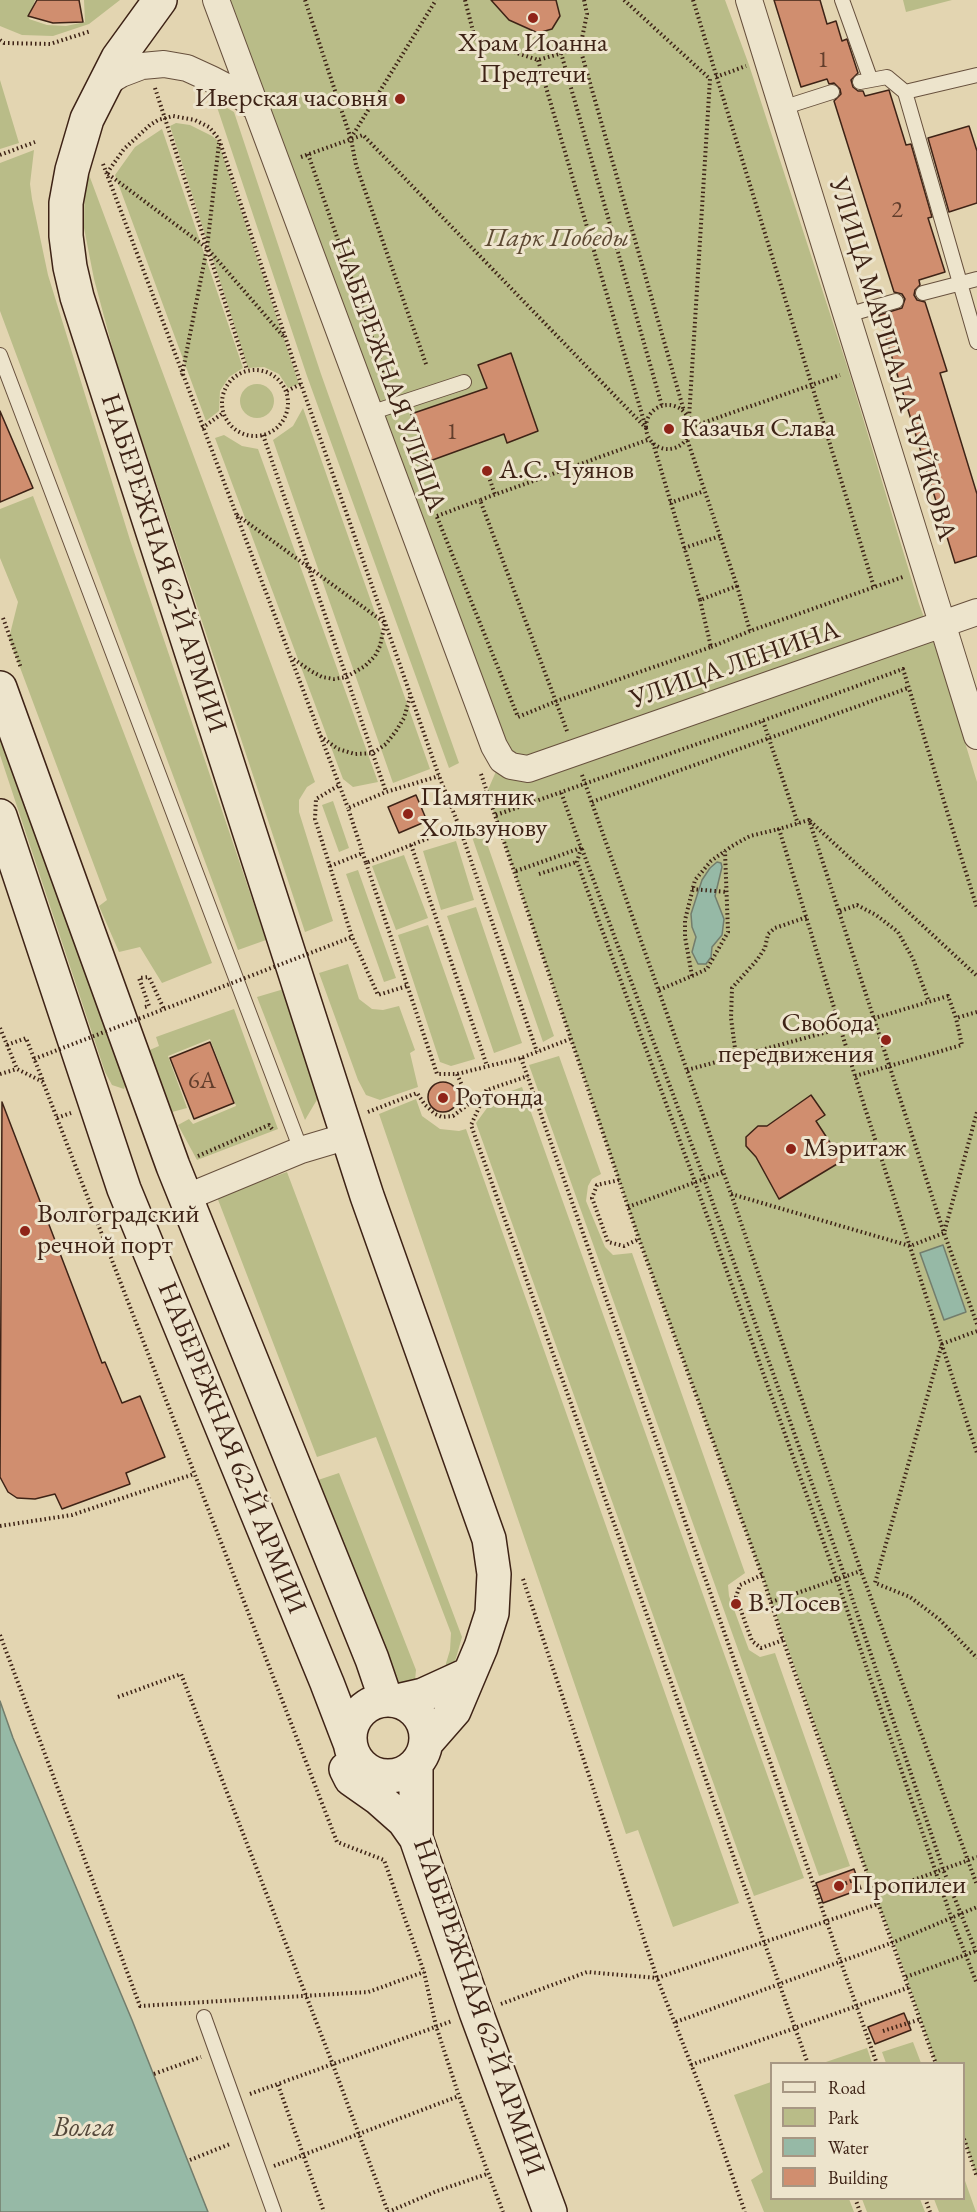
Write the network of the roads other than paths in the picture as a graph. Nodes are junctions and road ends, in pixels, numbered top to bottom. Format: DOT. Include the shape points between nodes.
graph roads {
  1 [pos="160,0"];
  2 [pos="216,0"];
  3 [pos="749,0"];
  4 [pos="842,0"];
  5 [pos="977,75"];
  6 [pos="103,85"];
  7 [pos="832,92"];
  8 [pos="905,92"];
  9 [pos="783,108"];
  10 [pos="257,109"];
  11 [pos="977,279"];
  12 [pos="960,282"];
  13 [pos="923,293"];
  14 [pos="896,301"];
  15 [pos="847,315"];
  16 [pos="977,342"];
  17 [pos="0,355"];
  18 [pos="464,382"];
  19 [pos="370,413"];
  20 [pos="977,612"];
  21 [pos="943,624"];
  22 [pos="0,688"];
  23 [pos="977,736"];
  24 [pos="511,766"];
  25 [pos="0,816"];
  26 [pos="348,1136"];
  27 [pos="301,1150"];
  28 [pos="185,1198"];
  29 [pos="475,1660"];
  30 [pos="325,1677"];
  31 [pos="392,1700"];
  32 [pos="454,1711"];
  33 [pos="350,1743"];
  34 [pos="421,1754"];
  35 [pos="376,1774"];
  36 [pos="410,1830"];
  37 [pos="430,1878"];
  38 [pos="204,2017"];
  39 [pos="274,2212"];
  40 [pos="550,2212"];
  1 -- 6 [label="main road, НАБЕРЕЖНАЯ 62-Й АРМИИ" via="136,30"];
  2 -- 10 [label="street, НАБЕРЕЖНАЯ УЛИЦА"];
  3 -- 9 [label="street, УЛИЦА МАРШАЛА ЧУЙКОВА"];
  4 -- 8 [label="lane" via="865,80 887,77"];
  5 -- 8 [label="lane"];
  6 -- 10 [label="street" via="142,66 164,64 187,68 211,79"];
  6 -- 26 [label="main road, НАБЕРЕЖНАЯ 62-Й АРМИИ" via="87,119 66,203 70,267"];
  7 -- 9 [label="lane"];
  8 -- 12 [label="lane"];
  9 -- 15 [label="street, УЛИЦА МАРШАЛА ЧУЙКОВА"];
  10 -- 19 [label="street, НАБЕРЕЖНАЯ УЛИЦА"];
  11 -- 12 [label="lane"];
  12 -- 13 [label="lane"];
  12 -- 16 [label="lane"];
  14 -- 15 [label="lane"];
  15 -- 21 [label="street, УЛИЦА МАРШАЛА ЧУЙКОВА"];
  17 -- 27 [label="lane"];
  18 -- 19 [label="lane"];
  19 -- 24 [label="street, НАБЕРЕЖНАЯ УЛИЦА" via="494,746"];
  20 -- 21 [label="street, УЛИЦА ЛЕНИНА"];
  21 -- 23 [label="street, УЛИЦА МАРШАЛА ЧУЙКОВА"];
  21 -- 24 [label="street, УЛИЦА ЛЕНИНА" via="528,769"];
  22 -- 28 [label="main road"];
  25 -- 30 [label="main road, НАБЕРЕЖНАЯ 62-Й АРМИИ" via="124,1189"];
  26 -- 27 [label="street"];
  26 -- 29 [label="main road, НАБЕРЕЖНАЯ 62-Й АРМИИ" via="489,1539 494,1574 492,1613"];
  27 -- 28 [label="street"];
  28 -- 31 [label="main road"];
  29 -- 31 [label="main road" via="423,1695"];
  29 -- 32 [label="main road, НАБЕРЕЖНАЯ 62-Й АРМИИ"];
  30 -- 33 [label="main road, НАБЕРЕЖНАЯ 62-Й АРМИИ"];
  30 -- 36 [label="main road" via="326,1733 351,1779"];
  31 -- 33 [label="main road" via="374,1702 359,1713 350,1730"];
  31 -- 34 [label="main road" via="416,1712 423,1721 426,1732"];
  32 -- 34 [label="main road"];
  32 -- 37 [label="main road" via="438,1765 431,1818"];
  33 -- 35 [label="main road" via="358,1762"];
  34 -- 35 [label="main road" via="408,1771"];
  34 -- 36 [label="main road, НАБЕРЕЖНАЯ 62-Й АРМИИ"];
  35 -- 36 [label="main road"];
  36 -- 37 [label="main road, НАБЕРЕЖНАЯ 62-Й АРМИИ"];
  37 -- 40 [label="main road, НАБЕРЕЖНАЯ 62-Й АРМИИ"];
  38 -- 39 [label="lane"];
}
